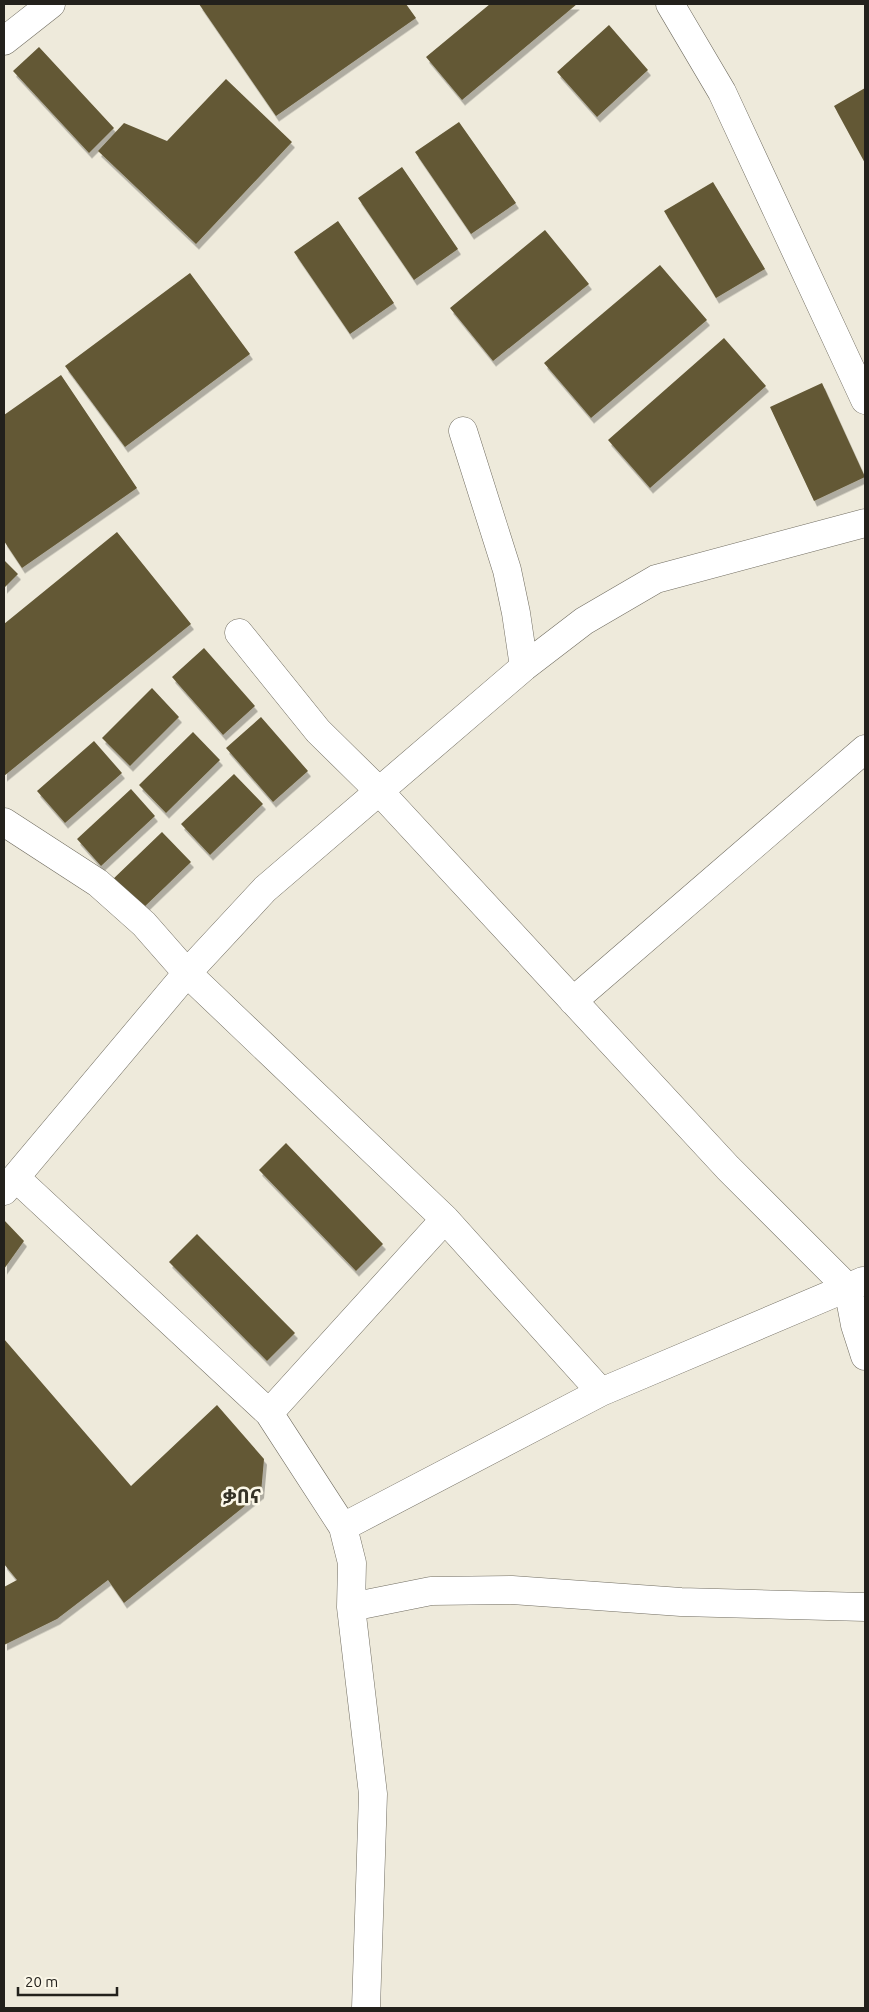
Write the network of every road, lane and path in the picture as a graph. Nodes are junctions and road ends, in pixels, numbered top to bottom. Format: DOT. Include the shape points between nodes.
graph roads {
  1 [pos="51,4"];
  2 [pos="670,4"];
  3 [pos="4,41"];
  4 [pos="865,400"];
  5 [pos="463,432"];
  6 [pos="865,523"];
  7 [pos="239,633"];
  8 [pos="524,667"];
  9 [pos="865,749"];
  10 [pos="379,791"];
  11 [pos="4,822"];
  12 [pos="187,973"];
  13 [pos="573,1001"];
  14 [pos="10,1184"];
  15 [pos="445,1219"];
  16 [pos="857,1284"];
  17 [pos="865,1356"];
  18 [pos="601,1392"];
  19 [pos="269,1413"];
  20 [pos="344,1527"];
  21 [pos="865,1606"];
  22 [pos="351,1607"];
  23 [pos="366,2008"];
  1 -- 3 [label="street"];
  2 -- 4 [label="street" via="722,92"];
  5 -- 8 [label="street" via="507,570"];
  6 -- 8 [label="street" via="656,579 584,621"];
  7 -- 10 [label="street" via="318,731"];
  8 -- 10 [label="street"];
  9 -- 13 [label="street"];
  10 -- 12 [label="street" via="265,889"];
  10 -- 13 [label="street"];
  11 -- 12 [label="street" via="98,883 144,924"];
  12 -- 14 [label="street"];
  12 -- 15 [label="street"];
  13 -- 16 [label="street" via="728,1168"];
  14 -- 19 [label="street"];
  15 -- 18 [label="street"];
  15 -- 19 [label="street"];
  16 -- 17 [label="street"];
  16 -- 18 [label="street"];
  18 -- 20 [label="street"];
  19 -- 20 [label="street"];
  20 -- 22 [label="street" via="352,1563"];
  21 -- 22 [label="street" via="681,1602 503,1590 430,1591"];
  22 -- 23 [label="street" via="373,1794"];
}
